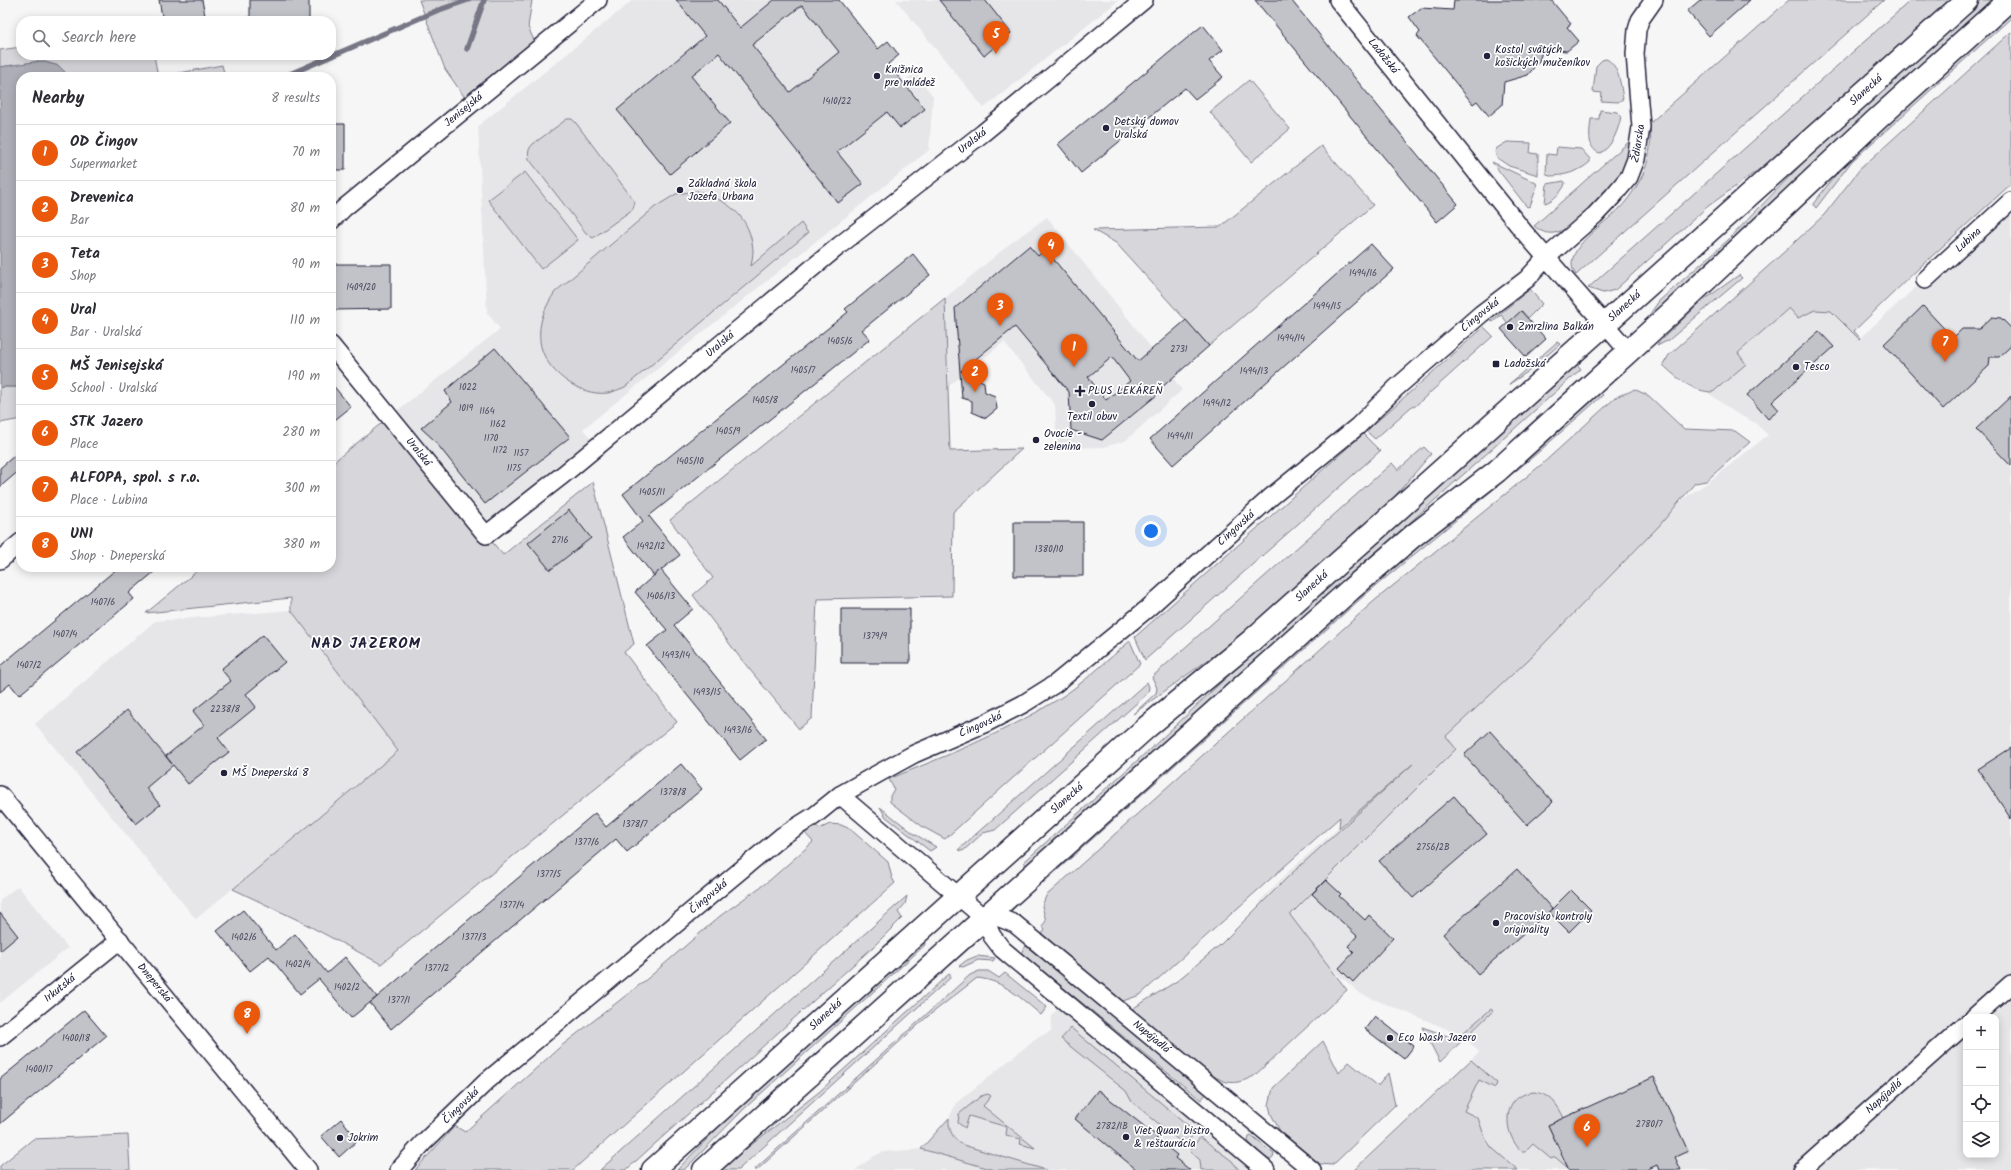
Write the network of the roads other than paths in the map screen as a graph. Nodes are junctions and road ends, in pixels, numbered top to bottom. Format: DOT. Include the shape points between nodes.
graph roads {
  1 [pos="598,0"];
  2 [pos="1144,0"];
  3 [pos="1338,0"];
  4 [pos="1654,0"];
  5 [pos="1967,0"];
  6 [pos="2009,0"];
  7 [pos="2011,201"];
  8 [pos="336,216"];
  9 [pos="1547,256"];
  10 [pos="1925,280"];
  11 [pos="1604,325"];
  12 [pos="336,351"];
  13 [pos="1629,352"];
  14 [pos="16,546"];
  15 [pos="0,560"];
  16 [pos="0,795"];
  17 [pos="840,795"];
  18 [pos="958,896"];
  19 [pos="984,918"];
  20 [pos="120,940"];
  21 [pos="2011,984"];
  22 [pos="1977,1014"];
  23 [pos="1963,1027"];
  24 [pos="0,1037"];
  25 [pos="308,1170"];
  26 [pos="399,1170"];
  27 [pos="654,1170"];
  28 [pos="704,1170"];
  29 [pos="1266,1170"];
  30 [pos="1312,1170"];
  31 [pos="1802,1170"];
  1 -- 8 [label="street, Jenisejská"];
  2 -- 12 [label="street, Uralská" via="486,535"];
  3 -- 9 [label="street, Ladožská"];
  4 -- 9 [label="street, Ždiarska" via="1640,20 1637,30 1635,54 1641,127 1636,159 1628,178 1614,196"];
  5 -- 11 [label="main road, Slanecká"];
  6 -- 13 [label="main road" via="1875,121"];
  7 -- 10 [label="street, Lubina"];
  9 -- 11 [label="street, Ladožská"];
  9 -- 17 [label="street, Čingovská" via="1527,279 1481,314 1396,388 1358,426 1271,497 1147,610 1055,684 1023,704 914,754"];
  11 -- 13 [label="street, Ladožská"];
  11 -- 18 [label="main road, Slanecká" via="1257,636 1147,727"];
  13 -- 19 [label="main road" via="1497,471 1413,536 1350,590"];
  14 -- 15 [label="street"];
  16 -- 20 [label="street, Dneperská"];
  17 -- 18 [label="street"];
  17 -- 26 [label="street, Čingovská" via="814,816 782,836 487,1081"];
  18 -- 19 [label="street"];
  18 -- 27 [label="main road, Slanecká"];
  19 -- 28 [label="main road"];
  19 -- 29 [label="street" via="992,936 1002,949"];
  19 -- 30 [label="street, Napájadlá" via="1000,918 1015,924"];
  20 -- 24 [label="street, Irkutská"];
  20 -- 25 [label="street, Dneperská"];
  21 -- 22 [label="street"];
  23 -- 31 [label="street, Napájadlá"];
}
